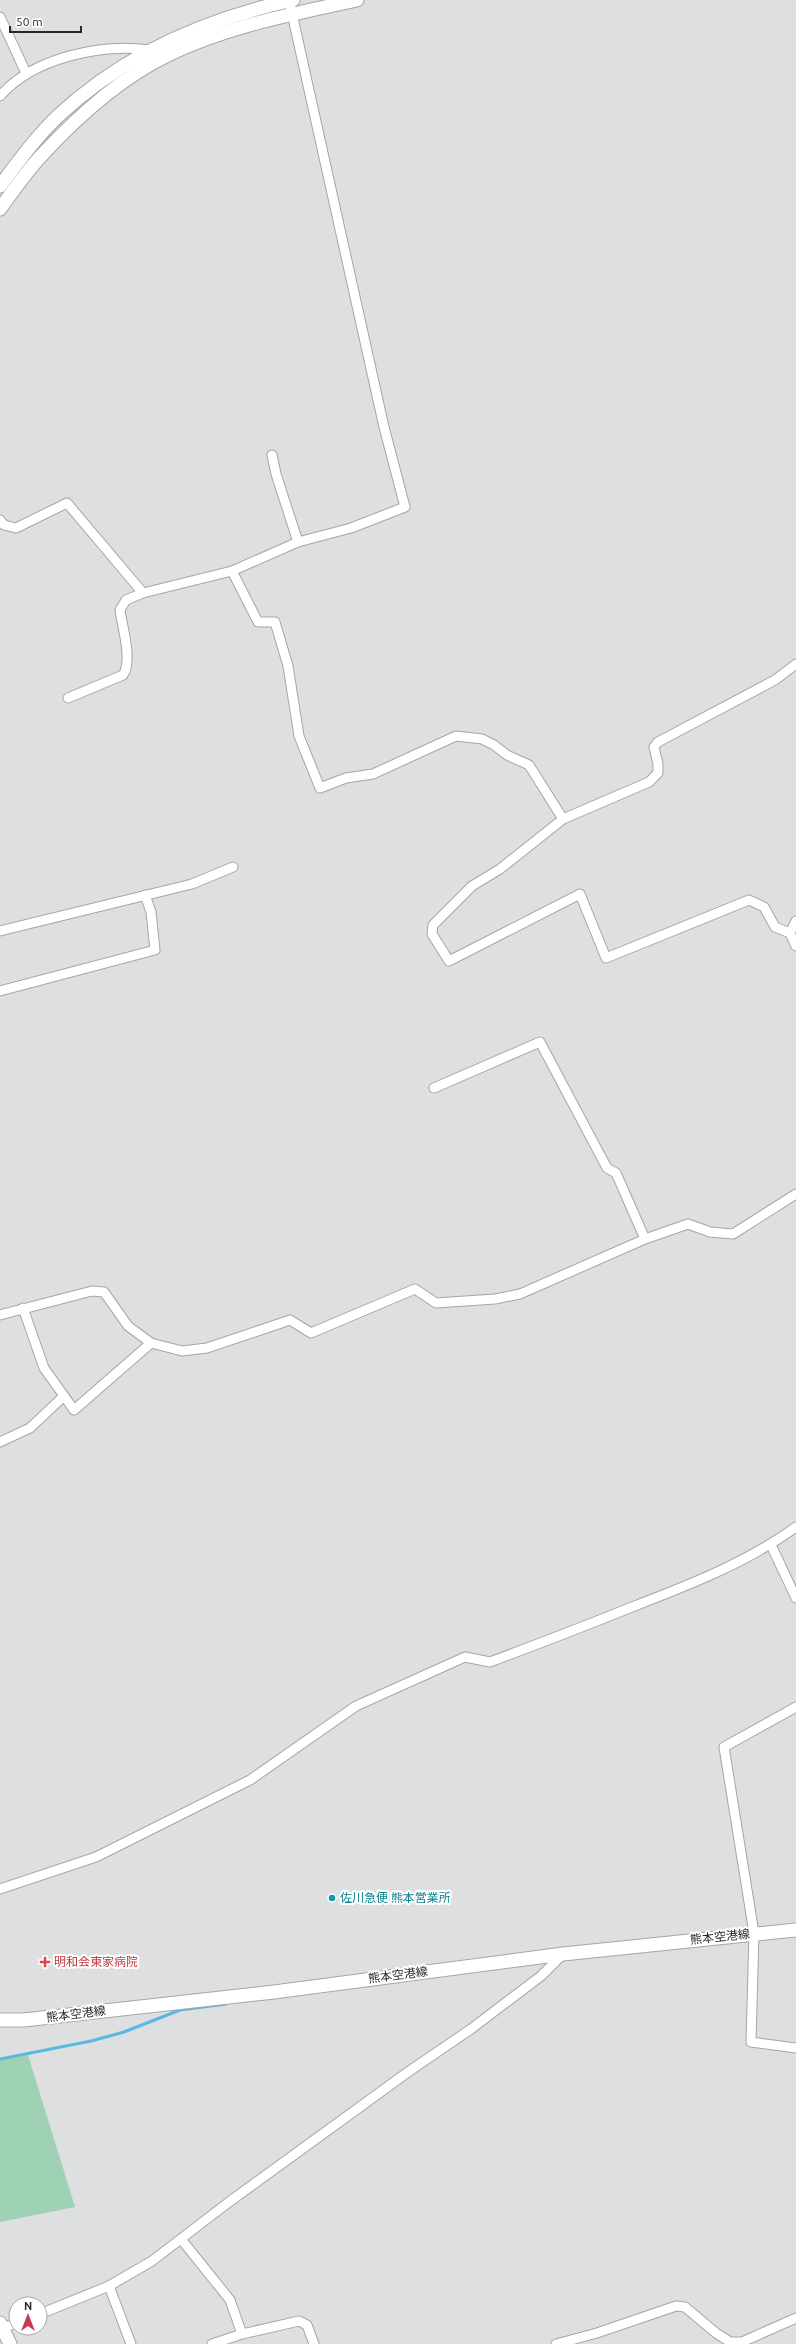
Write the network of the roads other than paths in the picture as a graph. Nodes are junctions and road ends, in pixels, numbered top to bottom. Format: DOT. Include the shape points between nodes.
graph roads {
  1 [pos="290,0"];
  2 [pos="357,0"];
  3 [pos="293,14"];
  4 [pos="0,17"];
  5 [pos="150,50"];
  6 [pos="26,73"];
  7 [pos="0,96"];
  8 [pos="0,186"];
  9 [pos="0,209"];
  10 [pos="272,455"];
  11 [pos="0,520"];
  12 [pos="298,542"];
  13 [pos="232,571"];
  14 [pos="143,593"];
  15 [pos="796,664"];
  16 [pos="68,698"];
  17 [pos="563,819"];
  18 [pos="233,867"];
  19 [pos="145,895"];
  20 [pos="796,921"];
  21 [pos="0,931"];
  22 [pos="790,933"];
  23 [pos="796,946"];
  24 [pos="0,991"];
  25 [pos="434,1088"];
  26 [pos="796,1194"];
  27 [pos="645,1239"];
  28 [pos="23,1308"];
  29 [pos="0,1314"];
  30 [pos="150,1343"];
  31 [pos="64,1396"];
  32 [pos="0,1442"];
  33 [pos="796,1527"];
  34 [pos="771,1545"];
  35 [pos="796,1598"];
  36 [pos="796,1708"];
  37 [pos="0,1889"];
  38 [pos="796,1930"];
  39 [pos="754,1933"];
  40 [pos="563,1954"];
  41 [pos="1,2018"];
  42 [pos="796,2048"];
  43 [pos="181,2239"];
  44 [pos="109,2286"];
  45 [pos="48,2311"];
  46 [pos="796,2318"];
  47 [pos="1,2327"];
  48 [pos="242,2334"];
  49 [pos="10,2344"];
  50 [pos="131,2344"];
  51 [pos="212,2344"];
  52 [pos="314,2344"];
  53 [pos="556,2344"];
  1 -- 3 [label="street"];
  1 -- 5 [label="main road" via="201,27"];
  2 -- 3 [label="main road"];
  3 -- 9 [label="main road" via="233,30 168,55 120,84 79,118 40,157"];
  3 -- 12 [label="street" via="404,507 351,528"];
  4 -- 6 [label="street"];
  5 -- 6 [label="street" via="128,47 79,55 44,63"];
  5 -- 8 [label="main road" via="111,73 58,116 28,149"];
  6 -- 7 [label="street"];
  10 -- 12 [label="street"];
  11 -- 14 [label="street" via="4,525 16,528 67,503"];
  12 -- 13 [label="street"];
  13 -- 14 [label="street"];
  13 -- 17 [label="street" via="258,622 275,622 288,666 299,736 320,788 346,778 373,774 456,736 482,739 506,755 529,765"];
  14 -- 16 [label="street" via="126,600 120,610 127,650 126,671 123,675"];
  15 -- 17 [label="street" via="775,680 658,742 654,746 658,773 649,782"];
  17 -- 22 [label="street" via="500,869 472,886 433,924 432,934 449,961 580,894 606,958 750,900 764,907 775,928"];
  18 -- 19 [label="street" via="192,884"];
  19 -- 21 [label="street"];
  19 -- 24 [label="street" via="151,912 155,950"];
  20 -- 22 [label="street"];
  22 -- 23 [label="street"];
  25 -- 27 [label="street" via="540,1042 607,1168 616,1173"];
  26 -- 27 [label="street" via="733,1234 710,1232 688,1224"];
  27 -- 30 [label="street" via="520,1294 495,1299 436,1303 416,1289 311,1333 290,1320 207,1348 182,1351"];
  28 -- 29 [label="street"];
  28 -- 30 [label="street" via="92,1291 104,1292 128,1326"];
  28 -- 31 [label="street" via="44,1368"];
  30 -- 31 [label="street" via="74,1410"];
  31 -- 32 [label="street" via="30,1428"];
  33 -- 34 [label="street"];
  34 -- 35 [label="street"];
  34 -- 37 [label="street" via="684,1587 490,1662 465,1657 363,1702 250,1780 96,1857"];
  36 -- 39 [label="street" via="724,1747"];
  38 -- 39 [label="main road, 熊本空港線"];
  39 -- 40 [label="main road, 熊本空港線"];
  39 -- 42 [label="street" via="751,2042"];
  40 -- 41 [label="main road, 熊本空港線" via="274,1992 24,2020"];
  40 -- 43 [label="street" via="541,1976 471,2029 408,2072"];
  43 -- 44 [label="street" via="152,2261"];
  43 -- 48 [label="street" via="230,2300"];
  44 -- 45 [label="street"];
  44 -- 50 [label="street"];
  46 -- 53 [label="street" via="742,2342 730,2342 685,2307 676,2306"];
  47 -- 49 [label="main road"];
  48 -- 51 [label="street"];
  48 -- 52 [label="street" via="299,2321 307,2325"];
}
